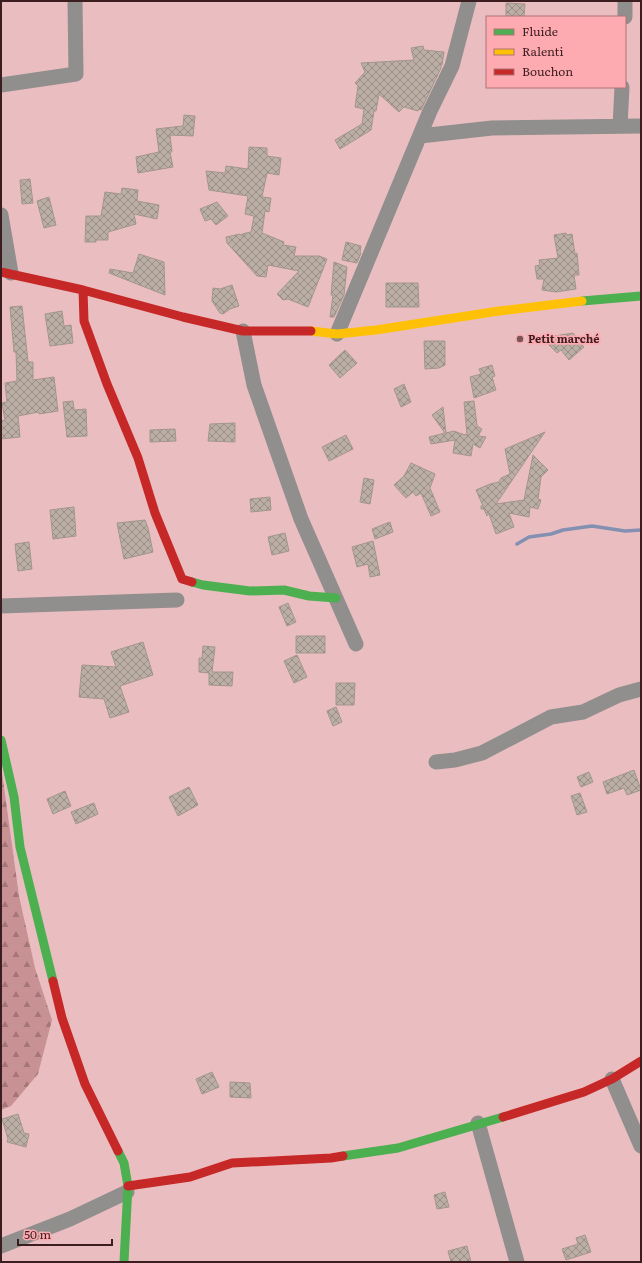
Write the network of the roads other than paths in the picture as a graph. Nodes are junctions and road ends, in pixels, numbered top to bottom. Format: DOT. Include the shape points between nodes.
graph roads {
  1 [pos="75,1"];
  2 [pos="469,1"];
  3 [pos="625,1"];
  4 [pos="625,16"];
  5 [pos="1,85"];
  6 [pos="622,88"];
  7 [pos="620,126"];
  8 [pos="641,126"];
  9 [pos="420,136"];
  10 [pos="1,215"];
  11 [pos="6,273"];
  12 [pos="83,290"];
  13 [pos="641,296"];
  14 [pos="243,331"];
  15 [pos="337,334"];
  16 [pos="336,598"];
  17 [pos="177,600"];
  18 [pos="1,606"];
  19 [pos="356,644"];
  20 [pos="641,689"];
  21 [pos="1,740"];
  22 [pos="436,762"];
  23 [pos="8,798"];
  24 [pos="641,1061"];
  25 [pos="612,1079"];
  26 [pos="478,1123"];
  27 [pos="641,1146"];
  28 [pos="128,1189"];
  29 [pos="1,1246"];
  30 [pos="124,1262"];
  31 [pos="517,1262"];
  1 -- 5 [label="street" via="76,74"];
  2 -- 9 [label="street" via="452,66"];
  3 -- 4 [label="street"];
  6 -- 7 [label="street"];
  7 -- 8 [label="street"];
  7 -- 9 [label="street" via="492,128"];
  9 -- 15 [label="street"];
  10 -- 11 [label="street"];
  11 -- 12 [label="street"];
  12 -- 14 [label="street"];
  12 -- 16 [label="street" via="84,321 182,579 203,586 284,590 309,596"];
  13 -- 15 [label="street" via="606,298"];
  14 -- 15 [label="street" via="306,330"];
  14 -- 16 [label="street" via="254,385 302,519"];
  16 -- 19 [label="street"];
  17 -- 18 [label="street"];
  20 -- 22 [label="street" via="619,695 583,712 551,717 482,753"];
  21 -- 23 [label="street"];
  23 -- 28 [label="street" via="62,1018 85,1084 124,1163"];
  24 -- 25 [label="street"];
  25 -- 26 [label="street" via="584,1092"];
  25 -- 27 [label="street"];
  26 -- 28 [label="street" via="398,1148 331,1158 232,1163 190,1177"];
  26 -- 31 [label="street"];
  28 -- 29 [label="street" via="70,1219"];
  28 -- 30 [label="street"];
}
